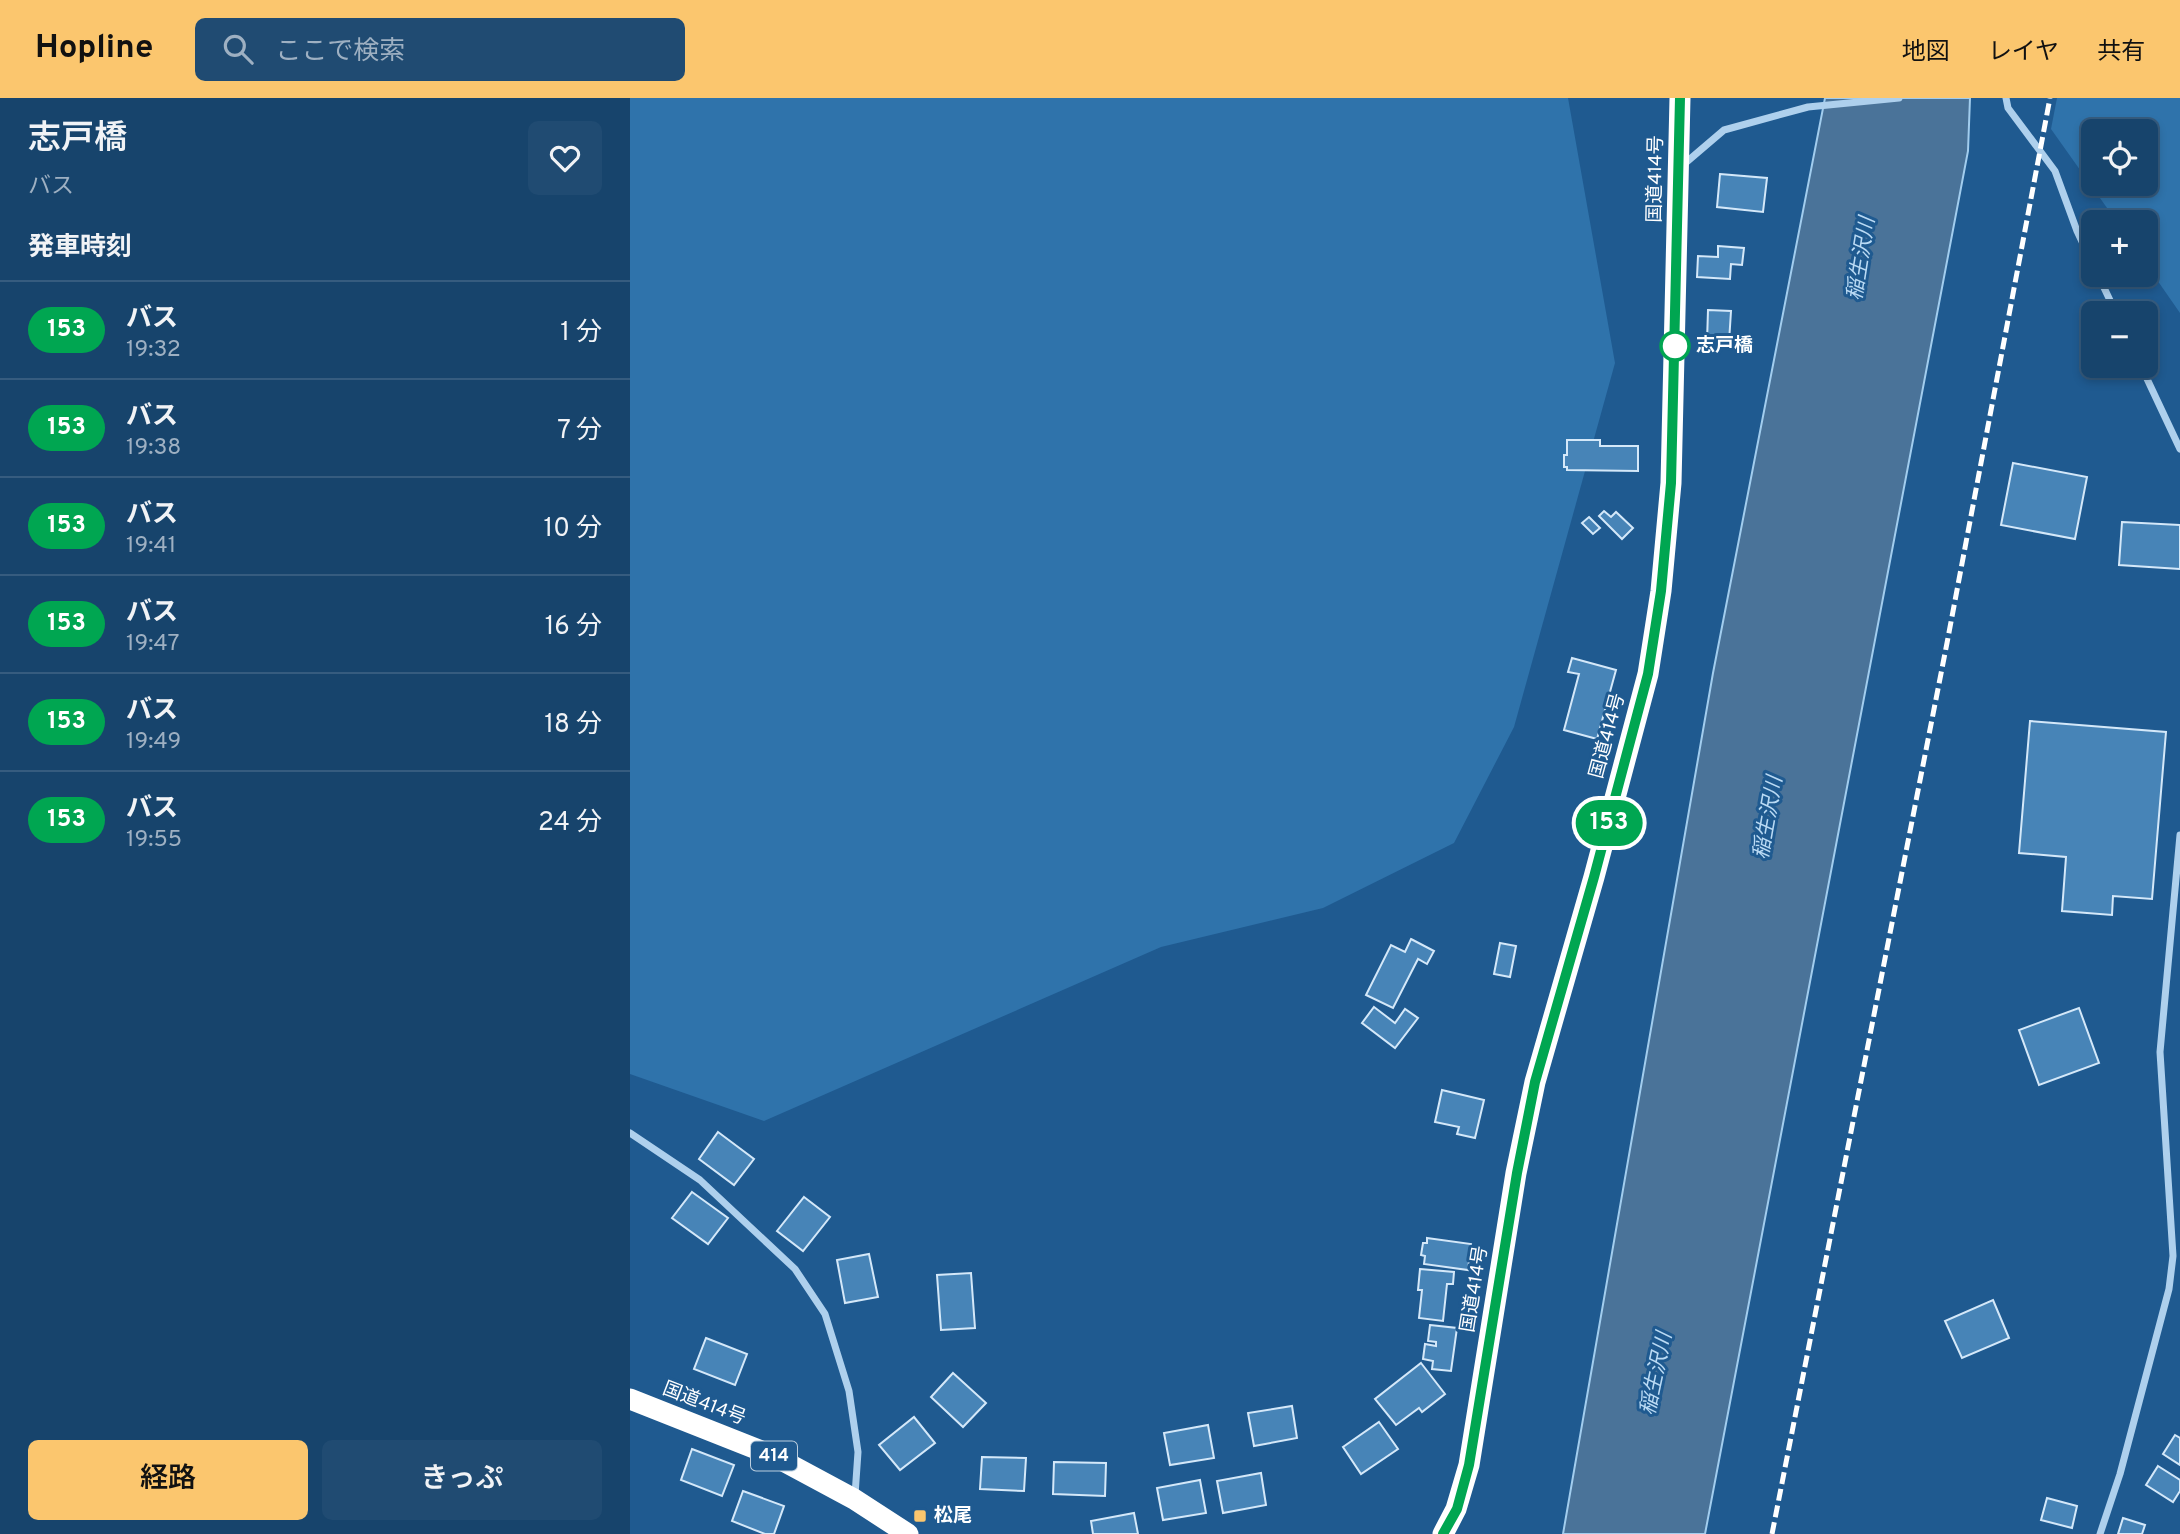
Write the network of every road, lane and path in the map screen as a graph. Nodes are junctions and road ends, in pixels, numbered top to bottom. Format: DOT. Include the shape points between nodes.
graph roads {
  1 [pos="1680,98"];
  2 [pos="1899,98"];
  3 [pos="2006,98"];
  4 [pos="1680,167"];
  5 [pos="2081,240"];
  6 [pos="2147,378"];
  7 [pos="2180,449"];
  8 [pos="2180,835"];
  9 [pos="630,1133"];
  10 [pos="630,1399"];
  11 [pos="854,1499"];
  12 [pos="908,1534"];
  13 [pos="1443,1534"];
  14 [pos="2100,1534"];
  1 -- 4 [label="highway, 国道414号"];
  2 -- 4 [label="street" via="1808,107 1724,130"];
  3 -- 5 [label="street" via="2008,108 2054,171"];
  4 -- 13 [label="highway, 国道414号" via="1671,483 1648,674 1535,1082 1469,1465 1457,1509"];
  6 -- 7 [label="street"];
  8 -- 14 [label="street" via="2160,1052 2174,1256 2166,1302"];
  9 -- 11 [label="street" via="700,1180 795,1269 825,1314 851,1403 858,1452"];
  10 -- 11 [label="highway, 国道414号 / 414" via="774,1456"];
  11 -- 12 [label="highway, 国道414号 / 414"];
}
